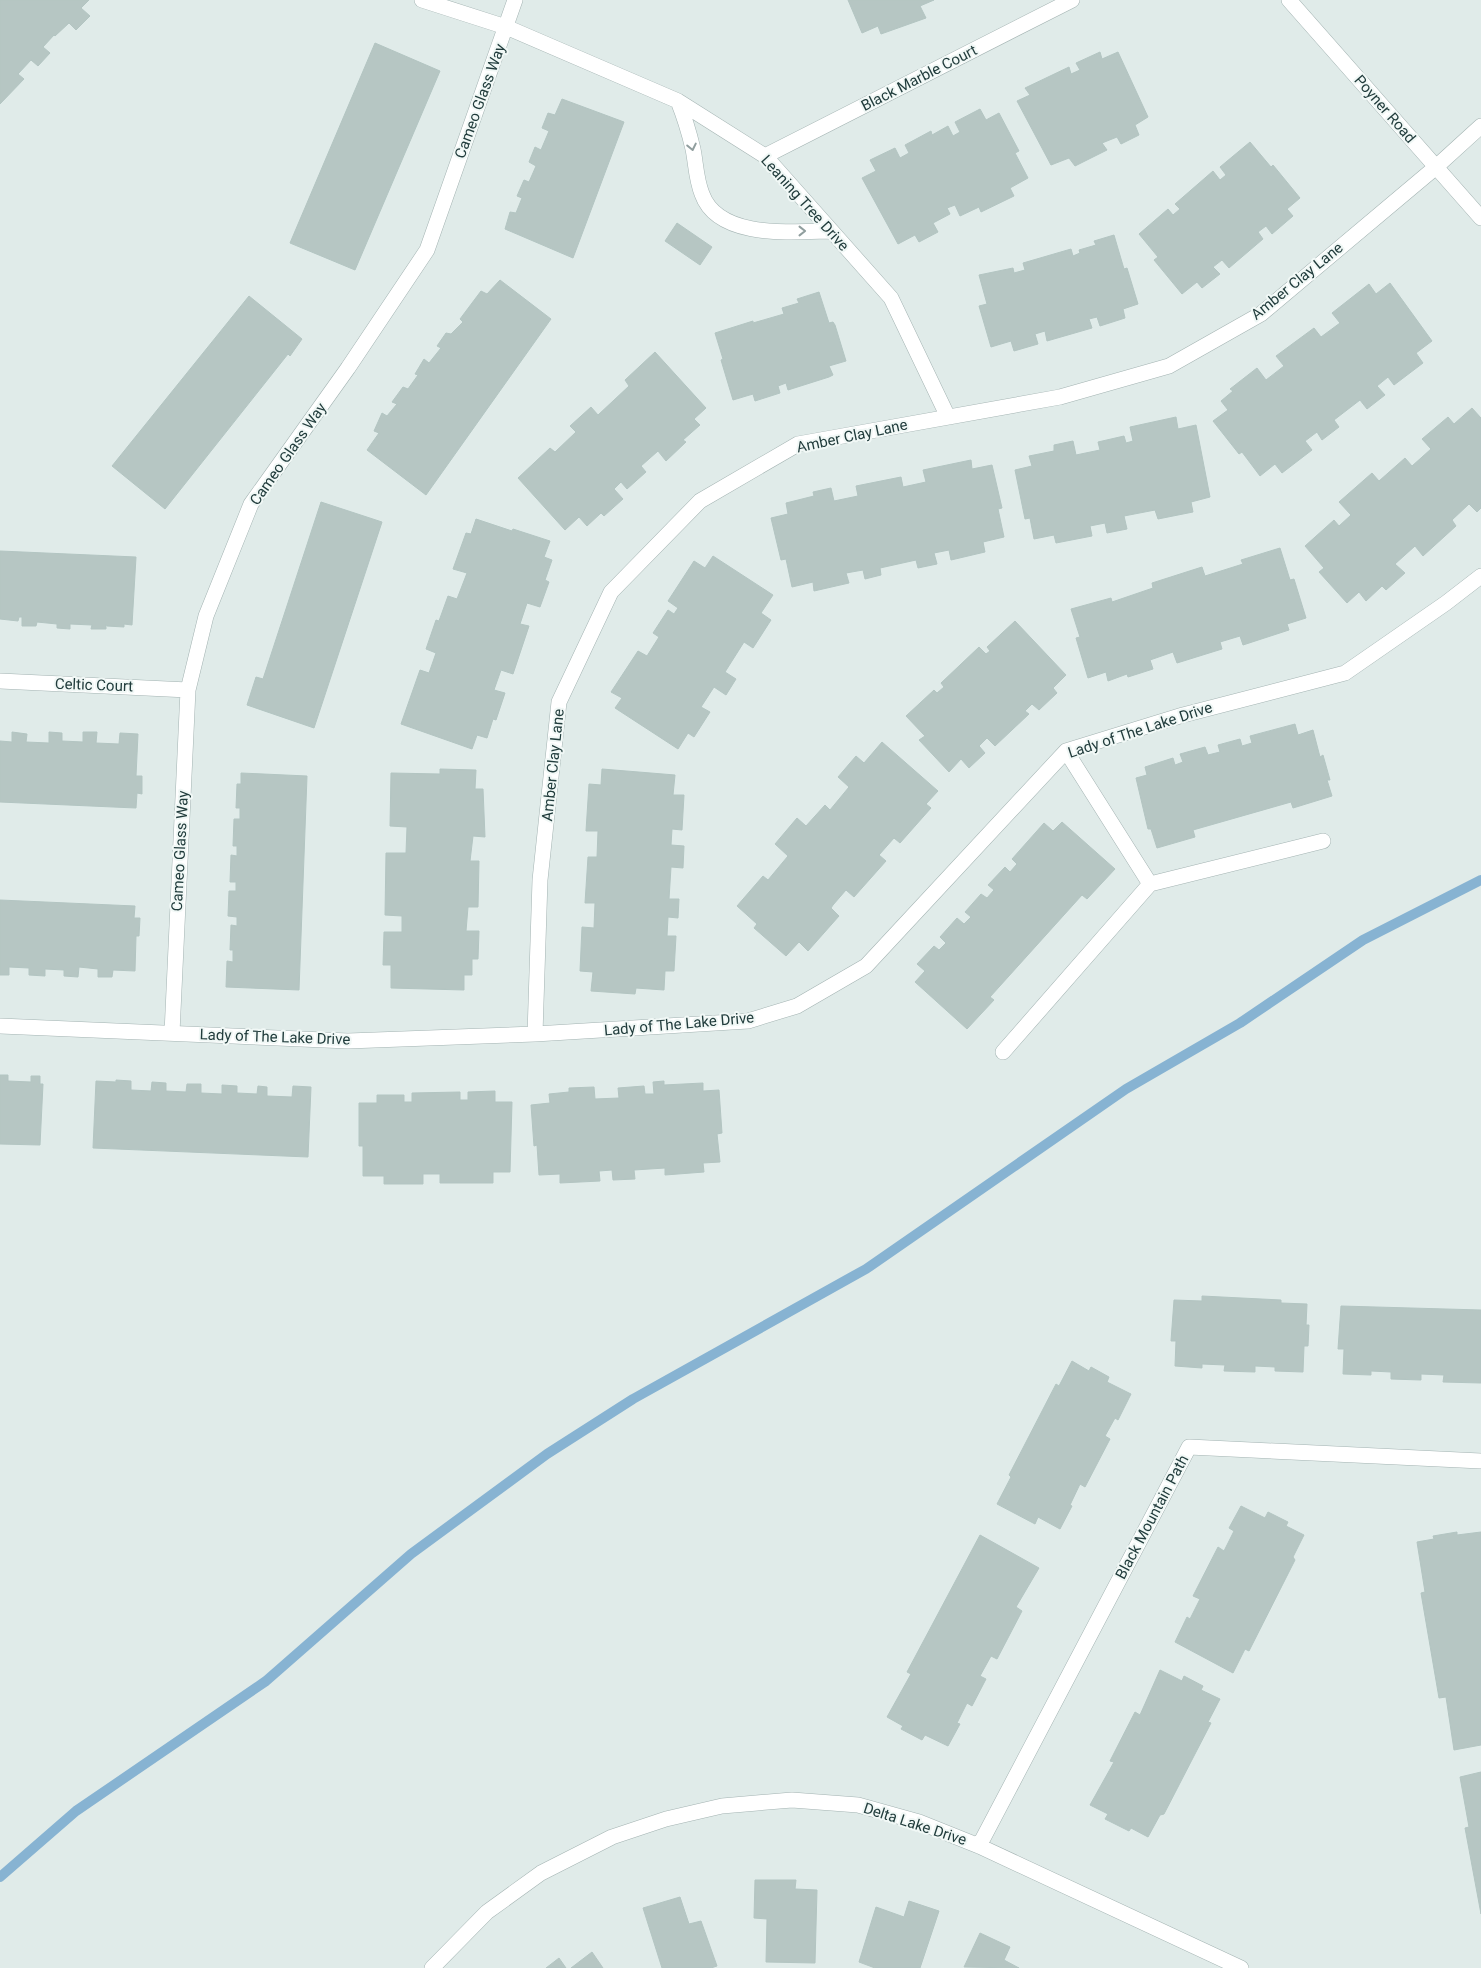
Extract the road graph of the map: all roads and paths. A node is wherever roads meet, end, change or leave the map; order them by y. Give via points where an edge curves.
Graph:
1 (422, 0) edge
2 (515, 0) edge
3 (1072, 0) edge
4 (1289, 0) edge
5 (506, 27) junction
6 (678, 101) junction
7 (1481, 126) edge
8 (765, 156) junction
9 (1436, 167) junction
10 (1481, 218) edge
11 (830, 231) junction
12 (948, 417) junction
13 (1481, 576) edge
14 (0, 681) edge
15 (188, 690) junction
16 (1066, 751) junction
17 (1323, 841) dead end
18 (1150, 884) junction
19 (0, 1026) edge
20 (172, 1032) junction
21 (535, 1034) junction
22 (1003, 1052) dead end
23 (1481, 1461) edge
24 (979, 1846) junction
25 (432, 1968) edge
26 (1241, 1968) edge

1 - 5 street, Leaning Tree Drive
2 - 5 street, Cameo Glass Way
3 - 8 street, Black Marble Court
4 - 9 street, Poyner Road
5 - 6 street, Leaning Tree Drive
5 - 15 street, Cameo Glass Way via 427,250 251,504 206,616
6 - 8 street, Leaning Tree Drive
6 -> 11 street via 693,150 702,196 716,215 739,227
7 - 9 street, Amber Clay Lane
8 - 11 street, Leaning Tree Drive
9 - 10 street, Poyner Road
9 - 12 street, Amber Clay Lane via 1261,314 1169,366 1060,397
11 - 12 street, Leaning Tree Drive via 891,298
12 - 21 street, Amber Clay Lane via 798,444 700,501 611,592 559,702 540,880
13 - 16 street, Lady of The Lake Drive via 1345,672 1183,715
14 - 15 street, Celtic Court
15 - 20 street, Cameo Glass Way
16 - 18 street
16 - 21 street, Lady of The Lake Drive via 866,966 797,1006 748,1021
17 - 18 street
18 - 22 street
19 - 20 street, Lady of The Lake Drive
20 - 21 street, Lady of The Lake Drive via 348,1041
23 - 24 street, Black Mountain Path via 1189,1447
24 - 25 street, Delta Lake Drive via 919,1822 858,1805 792,1800 722,1806 666,1819 612,1837 541,1873 487,1912
24 - 26 street, Delta Lake Drive

